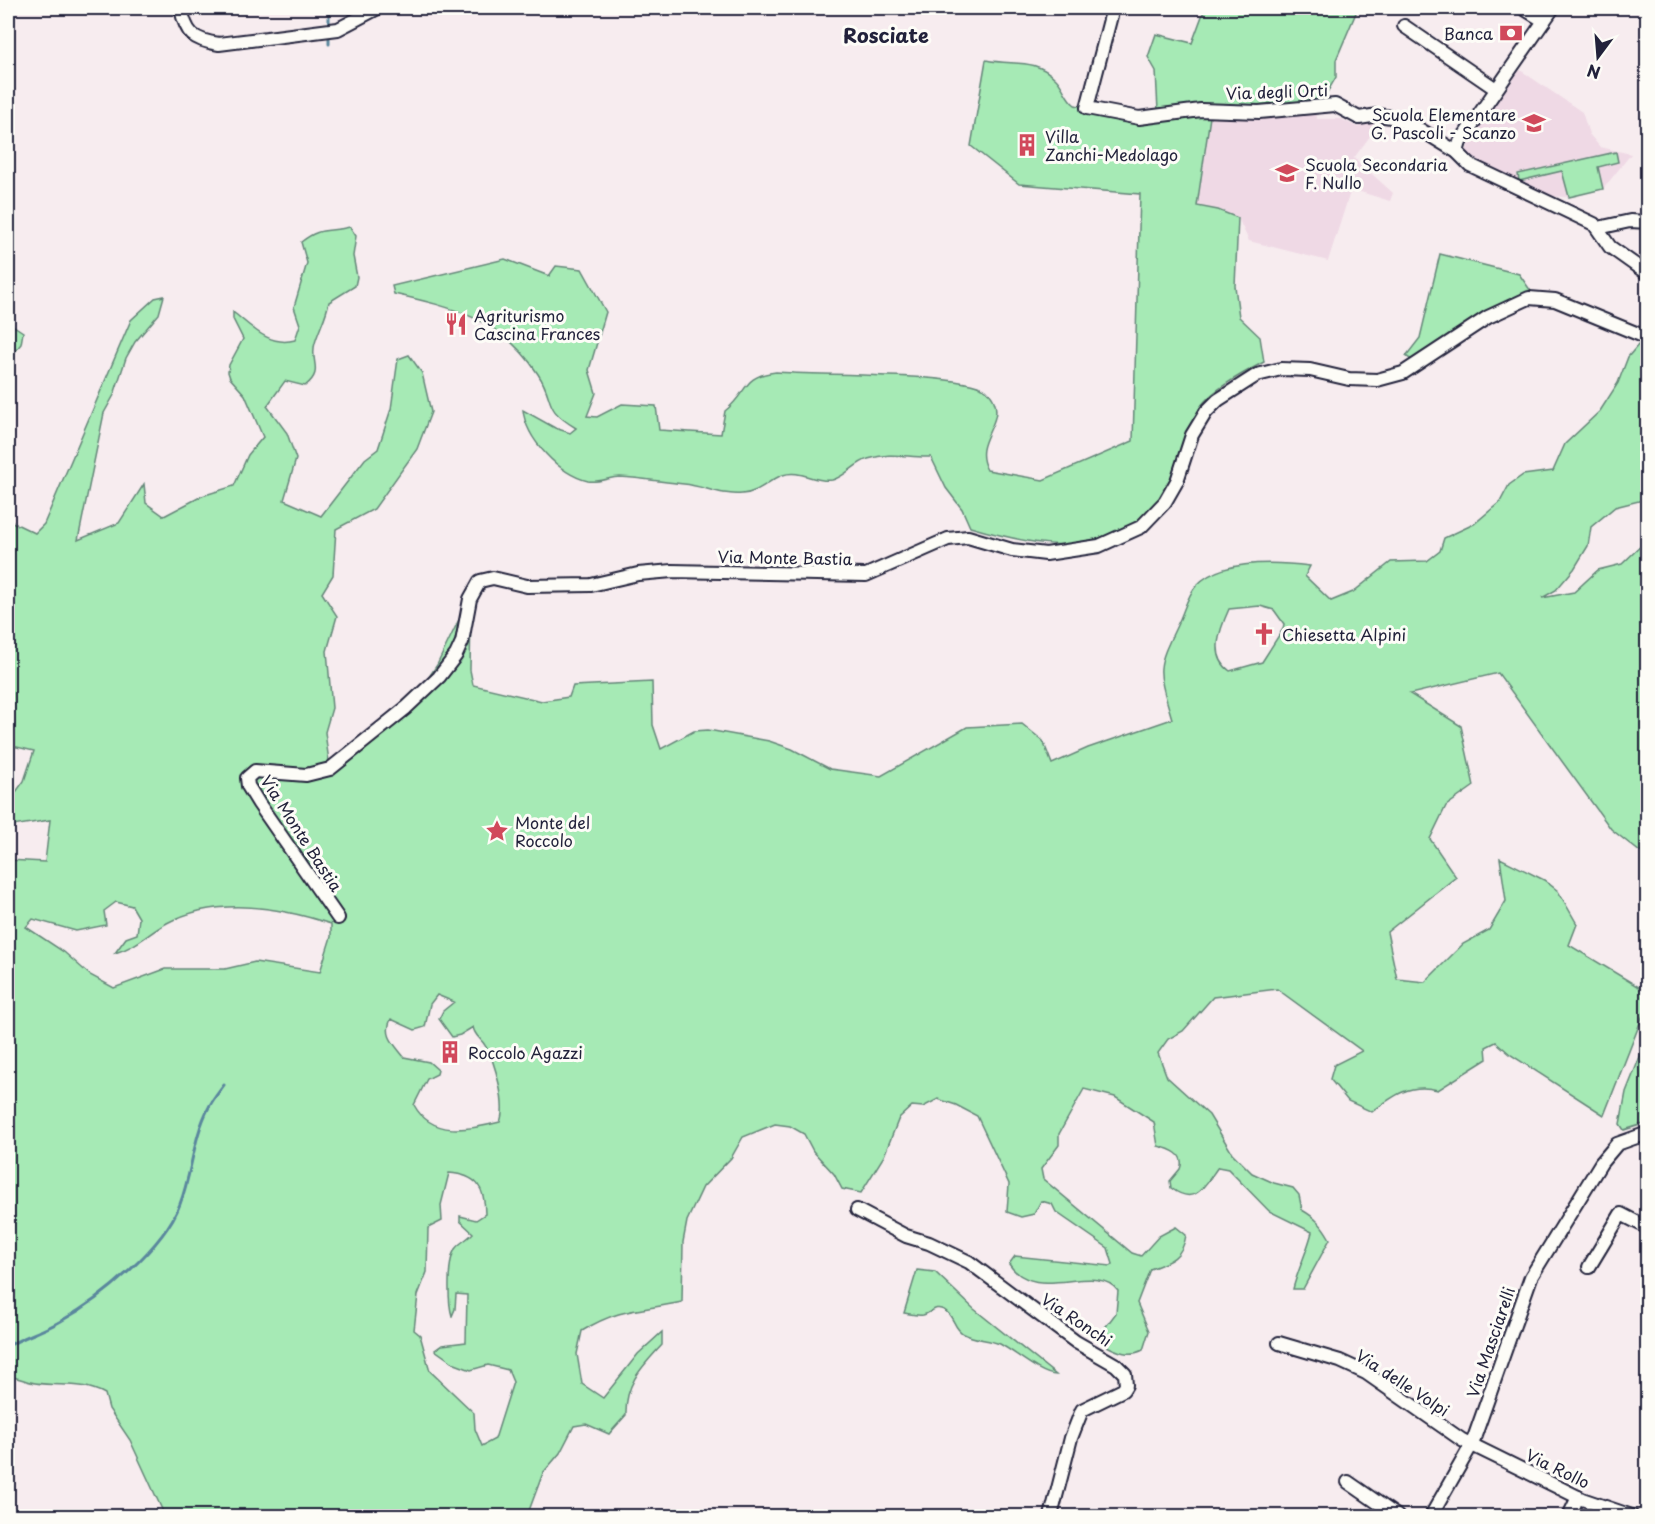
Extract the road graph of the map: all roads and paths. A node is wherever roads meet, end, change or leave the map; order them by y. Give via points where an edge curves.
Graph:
1 (181, 8) edge
2 (378, 8) edge
3 (1113, 8) edge
4 (1522, 8) edge
5 (1553, 8) edge
6 (1544, 21) junction
7 (1404, 26) dead end
8 (1496, 89) junction
9 (1457, 152) junction
10 (1647, 222) edge
11 (1598, 228) junction
12 (1647, 274) edge
13 (1647, 338) edge
14 (338, 918) dead end
15 (1647, 1133) edge
16 (857, 1210) dead end
17 (1647, 1228) edge
18 (1589, 1267) dead end
19 (1279, 1342) dead end
20 (1472, 1444) junction
21 (1348, 1482) dead end
22 (1578, 1497) junction
23 (1051, 1516) edge
24 (1397, 1516) edge
25 (1431, 1516) edge
26 (1569, 1516) edge
27 (1632, 1516) edge

1 - 2 street via 185,26 200,41 219,44 338,30
3 - 9 street, Via degli Orti via 1087,108 1139,118 1201,110 1259,112 1335,105 1359,118 1391,117
4 - 6 street
5 - 6 street
6 - 8 street
7 - 8 street
8 - 9 street
9 - 11 street, Via degli Orti via 1470,165
10 - 11 street via 1630,221
11 - 12 street via 1610,247
13 - 14 street, Via Monte Bastia via 1555,300 1529,298 1488,317 1403,373 1377,380 1349,379 1311,370 1281,369 1257,375 1206,412 1192,435 1165,502 1141,527 1099,546 1046,554 1012,550 968,537 948,539 866,575 672,571 591,585 527,586 493,578 480,581 470,599 456,655 406,708 330,770 306,776 255,771 247,778 259,804
15 - 20 street, Via Masciarelli via 1617,1144 1531,1277
16 - 23 street, Via Ronchi via 969,1262 1125,1374 1123,1390 1082,1410
17 - 18 street via 1621,1214
19 - 20 street, Via delle Volpi via 1366,1373
20 - 22 street, Via Rollo
20 - 25 street, Via Masciarelli
21 - 24 street
22 - 26 street
22 - 27 street, Via Rollo

